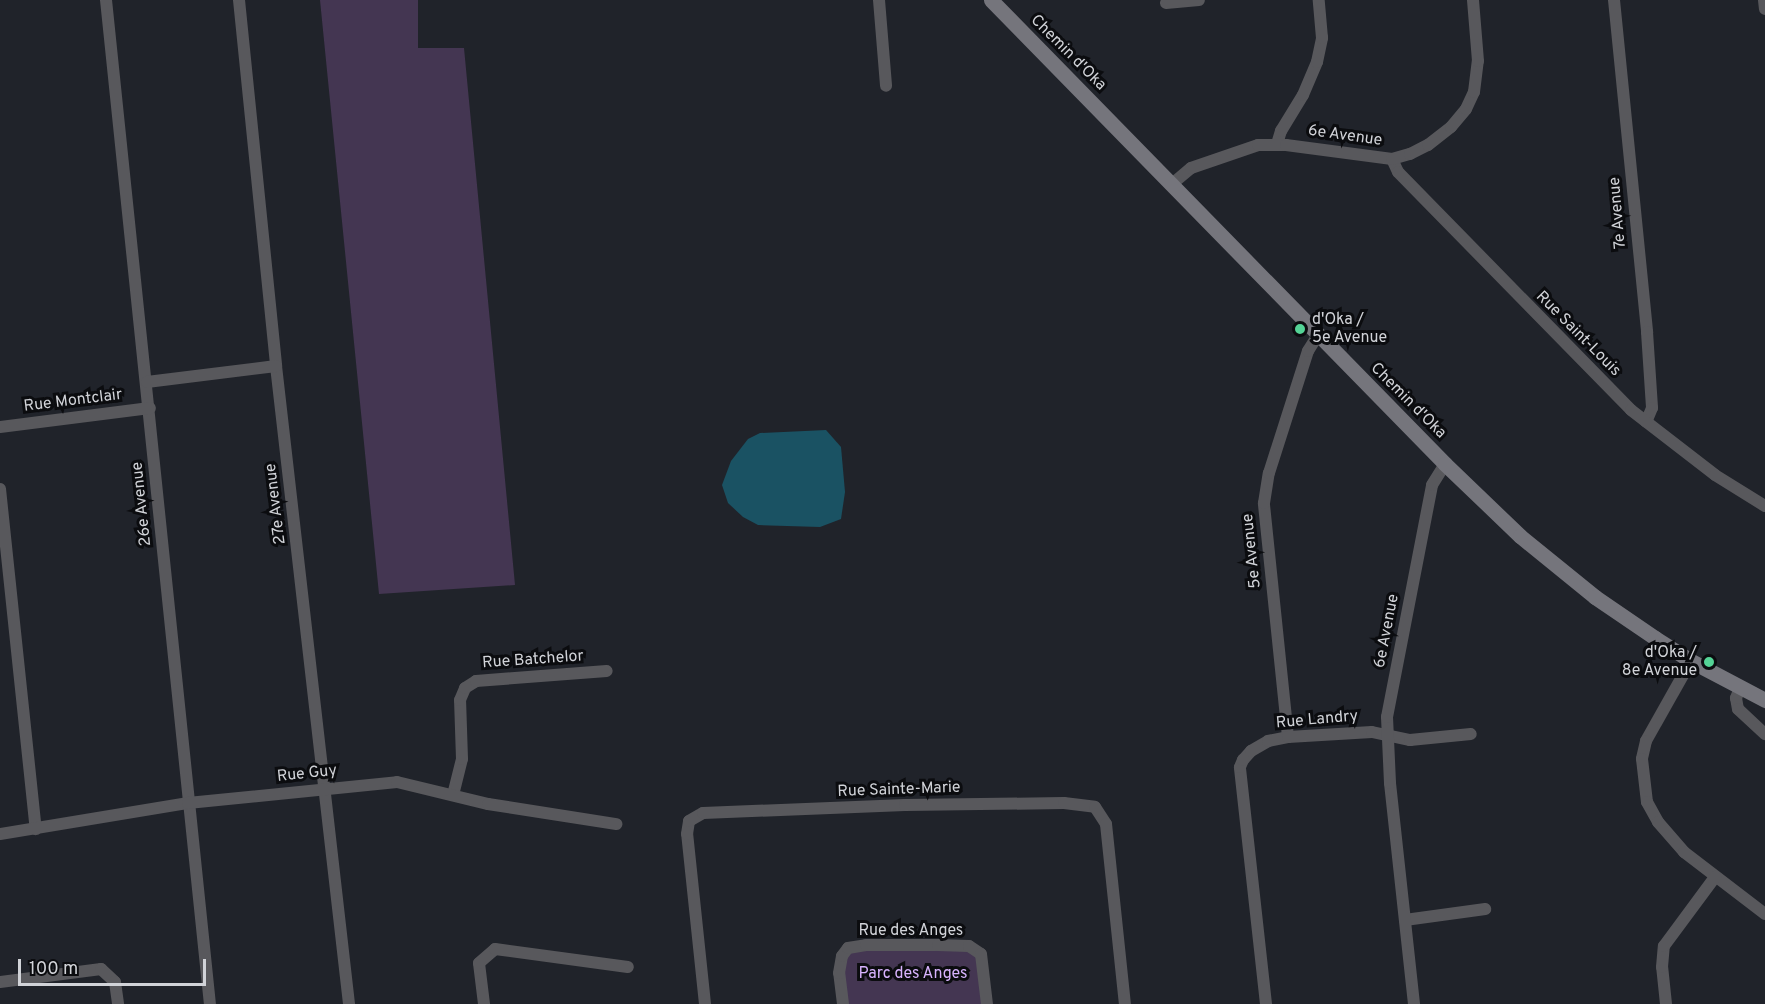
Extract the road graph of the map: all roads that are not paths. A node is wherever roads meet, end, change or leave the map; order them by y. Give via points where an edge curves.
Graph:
1 (106, 0) edge
2 (239, 0) edge
3 (879, 0) edge
4 (990, 0) edge
5 (1199, 0) edge
6 (1319, 0) edge
7 (1473, 0) edge
8 (1614, 0) edge
9 (1764, 0) edge
10 (1166, 3) dead end
11 (1765, 9) edge
12 (886, 86) dead end
13 (1277, 144) junction
14 (1392, 159) junction
15 (1172, 184) junction
16 (1318, 335) junction
17 (276, 366) junction
18 (147, 382) junction
19 (150, 408) junction
20 (1646, 422) junction
21 (0, 427) edge
22 (1445, 464) junction
23 (0, 489) edge
24 (1765, 507) edge
25 (1691, 662) junction
26 (607, 671) dead end
27 (1740, 688) junction
28 (1765, 700) edge
29 (1471, 734) dead end
30 (1765, 734) edge
31 (1288, 737) junction
32 (1387, 737) junction
33 (326, 788) junction
34 (453, 795) junction
35 (188, 803) junction
36 (616, 824) dead end
37 (36, 829) junction
38 (0, 834) edge
39 (1715, 877) junction
40 (1485, 909) dead end
41 (1765, 914) edge
42 (1406, 920) junction
43 (628, 967) dead end
44 (0, 982) edge
45 (118, 1004) edge
46 (210, 1004) edge
47 (349, 1004) edge
48 (484, 1004) edge
49 (705, 1004) edge
50 (843, 1004) edge
51 (987, 1004) edge
52 (1125, 1004) edge
53 (1266, 1004) edge
54 (1414, 1004) edge
55 (1666, 1004) edge

1 - 18 street, 26e Avenue
2 - 17 street, 27e Avenue
3 - 12 street
4 - 15 main road, Chemin d'Oka
5 - 10 street
6 - 13 street via 1322,38 1317,62
7 - 14 street, 6e Avenue via 1478,61 1471,101 1436,140
8 - 20 street, 7e Avenue via 1648,344 1652,408
9 - 11 street
13 - 14 street, 6e Avenue
13 - 15 street, 6e Avenue via 1246,148 1196,166
14 - 20 street, Rue Saint-Louis via 1398,171 1582,363
15 - 16 main road, Chemin d'Oka
16 - 22 main road, Chemin d'Oka
16 - 31 street, 5e Avenue via 1308,351 1269,473 1264,503
17 - 18 street
17 - 33 street, 27e Avenue
18 - 19 street, 26e Avenue
19 - 21 street, Rue Montclair
19 - 35 street, 26e Avenue
20 - 24 street, Rue Saint-Louis via 1715,475
22 - 25 main road, Chemin d'Oka via 1544,557
22 - 32 street, 6e Avenue via 1432,485 1387,717
23 - 37 street
25 - 27 main road, Chemin d'Oka
25 - 39 street via 1651,729 1642,759 1643,778 1647,802 1658,822 1684,852
26 - 34 street, Rue Batchelor via 476,681 465,688 460,700 462,759
27 - 28 main road, Chemin d'Oka
27 - 30 street via 1738,709
29 - 32 street via 1410,740
31 - 32 street, Rue Landry via 1372,732
31 - 53 street, Rue Landry via 1268,741 1251,751 1240,767
32 - 42 street, 6e Avenue
33 - 34 street, Rue Guy via 398,782
33 - 35 street, Rue Guy
33 - 47 street, 27e Avenue
34 - 36 street, Rue Guy
35 - 37 street, Rue Guy
35 - 46 street, 26e Avenue
37 - 38 street, Rue Guy
39 - 41 street
39 - 55 street via 1664,945
40 - 42 street
42 - 54 street, 6e Avenue
43 - 48 street via 495,949 479,963
44 - 45 street via 101,969 115,982
49 - 52 street, Rue Sainte-Marie via 687,834 689,821 703,813 1064,803 1095,807 1106,824
50 - 51 street, Rue des Anges via 839,973 842,956 848,948 866,945 969,946 981,954

